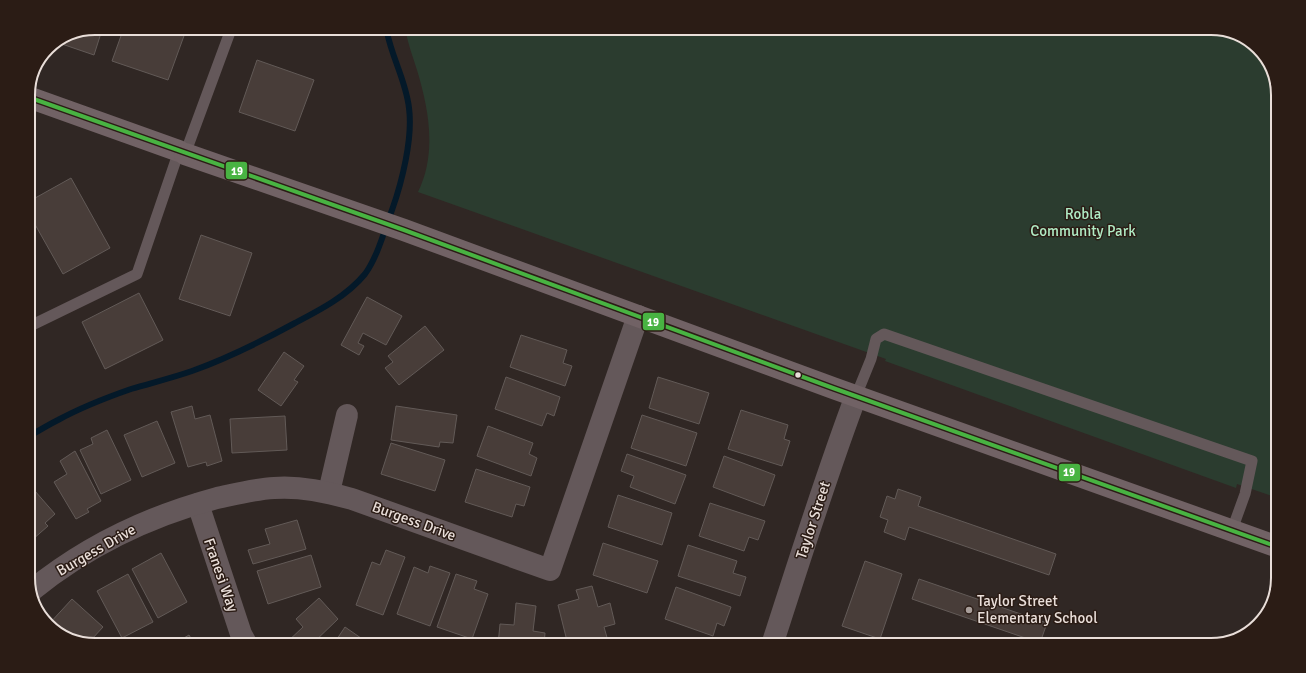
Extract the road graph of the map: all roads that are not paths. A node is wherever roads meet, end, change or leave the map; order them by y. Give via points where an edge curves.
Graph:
1 (229, 35) edge
2 (35, 100) edge
3 (182, 152) junction
4 (638, 316) junction
5 (35, 324) edge
6 (856, 396) junction
7 (348, 415) dead end
8 (330, 492) junction
9 (198, 504) junction
10 (1232, 530) junction
11 (1271, 544) edge
12 (36, 588) edge
13 (243, 638) edge
14 (774, 638) edge

1 - 3 lane
2 - 3 main road
3 - 4 main road
3 - 5 lane via 137,274
4 - 6 main road
4 - 8 street, Burgess Drive via 550,570
6 - 10 main road
6 - 10 lane via 876,339 884,334 1252,462 1245,494
6 - 14 street, Taylor Street
7 - 8 street
8 - 9 street, Burgess Drive via 274,488
9 - 12 street, Burgess Drive via 166,514 118,535 74,560
9 - 13 street, Franesi Way
10 - 11 main road

